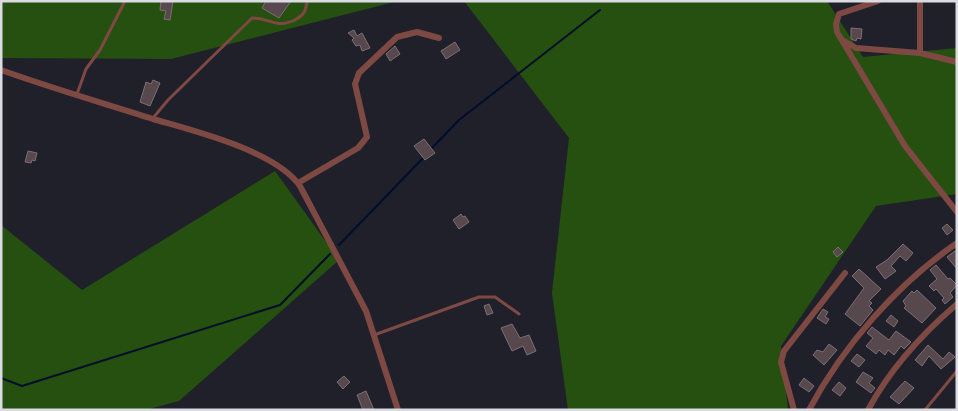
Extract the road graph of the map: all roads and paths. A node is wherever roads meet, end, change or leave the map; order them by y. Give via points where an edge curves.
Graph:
1 (125, 1) edge
2 (307, 1) edge
3 (878, 1) edge
4 (920, 1) edge
5 (439, 38) dead end
6 (841, 40) junction
7 (920, 53) junction
8 (957, 62) edge
9 (1, 70) edge
10 (77, 94) junction
11 (152, 118) junction
12 (298, 183) junction
13 (957, 212) edge
14 (957, 243) edge
15 (845, 273) dead end
16 (957, 304) edge
17 (519, 314) dead end
18 (374, 335) junction
19 (957, 371) edge
20 (398, 410) edge
21 (794, 410) edge
22 (809, 410) edge
23 (868, 410) edge
24 (925, 410) edge

1 - 10 lane via 100,50 86,69
2 - 11 lane via 306,11 284,25 252,18
3 - 6 street via 838,14 836,24
4 - 7 street
5 - 12 street via 417,32 397,37 359,73 355,84 367,138 358,148
6 - 7 street via 856,48
6 - 13 street via 905,146
7 - 8 street
9 - 10 street
10 - 11 street
11 - 12 street via 230,144 271,162
12 - 18 street via 354,286
14 - 22 street via 912,277 876,315 822,385
15 - 21 street via 784,351 781,362
16 - 23 street via 911,348
17 - 18 lane via 495,297 479,297
18 - 20 street
19 - 24 lane

